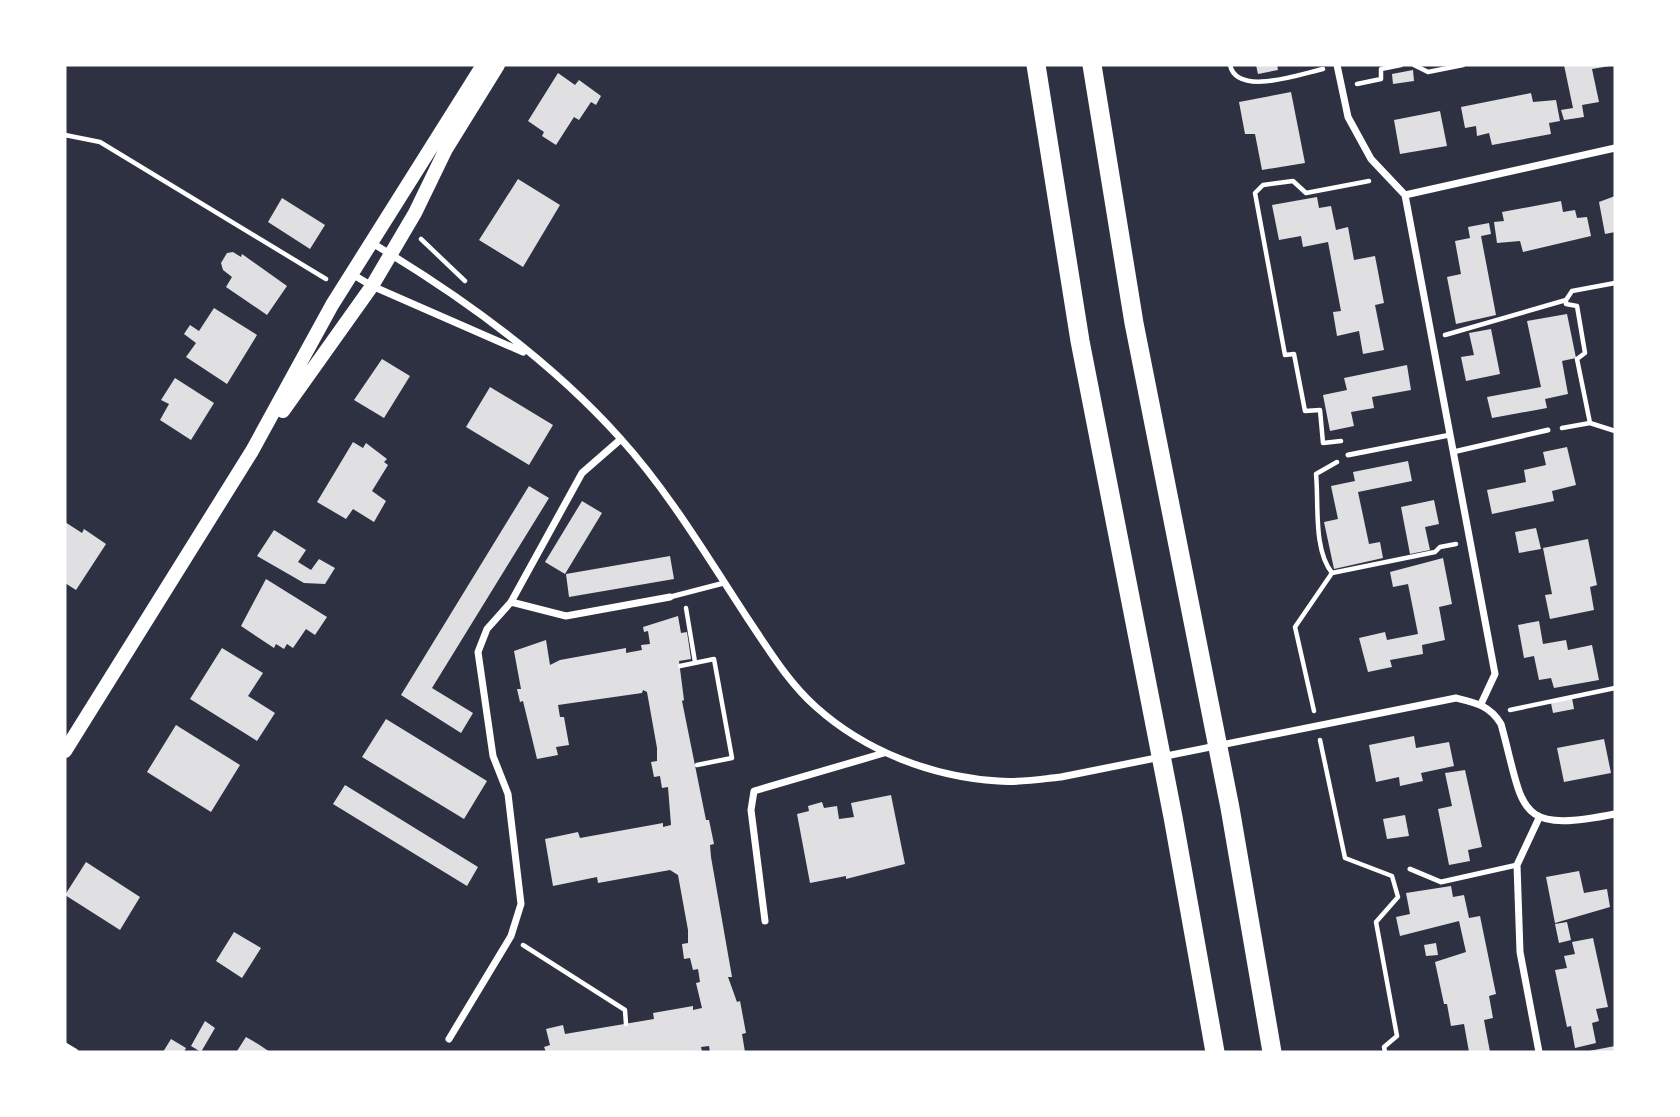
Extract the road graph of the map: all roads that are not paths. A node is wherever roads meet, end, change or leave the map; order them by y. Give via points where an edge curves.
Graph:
1 (483, 65) edge
2 (498, 65) edge
3 (1036, 65) edge
4 (1092, 65) edge
5 (1338, 66) edge
6 (1615, 148) edge
7 (1405, 195) junction
8 (371, 243) junction
9 (391, 254) junction
10 (352, 274) junction
11 (372, 286) junction
12 (530, 356) junction
13 (1548, 430) road end
14 (1450, 435) junction
15 (621, 439) junction
16 (252, 451) junction
17 (1453, 452) junction
18 (1348, 455) road end
19 (724, 583) junction
20 (670, 597) joint
21 (511, 602) junction
22 (1481, 704) junction
23 (65, 751) edge
24 (884, 753) junction
25 (1615, 814) edge
26 (1539, 818) junction
27 (1517, 865) junction
28 (1410, 869) dead end
29 (765, 921) dead end
30 (449, 1039) dead end
31 (65, 1046) edge
32 (75, 1052) edge
33 (1214, 1052) edge
34 (1272, 1052) edge
35 (1539, 1052) edge

1 - 8 main road
2 - 9 main road via 446,149
3 - 33 highway via 1080,341
4 - 34 highway via 1134,323 1230,807
5 - 7 street via 1349,117 1371,159
6 - 7 street
7 - 14 street
8 - 9 street
8 - 10 main road
9 - 11 main road
9 - 12 street via 492,322
10 - 11 street
10 - 16 main road
11 - 12 street
11 - 16 main road
12 - 15 street
13 - 17 lane
14 - 17 street
14 - 18 lane
15 - 19 street
15 - 21 street via 582,473
16 - 23 main road
17 - 22 street via 1495,674
19 - 20 lane
19 - 24 street via 795,686 830,718
20 - 21 street via 566,616
21 - 30 street via 486,629 478,652 493,756 508,794 522,904 510,936
22 - 24 street via 1457,698 1061,777 999,782 942,773
22 - 26 street via 1502,724 1522,802
24 - 29 street via 754,791 751,810
25 - 26 street via 1574,822
26 - 27 street
27 - 28 lane via 1441,882
27 - 35 street via 1520,952
31 - 32 street

